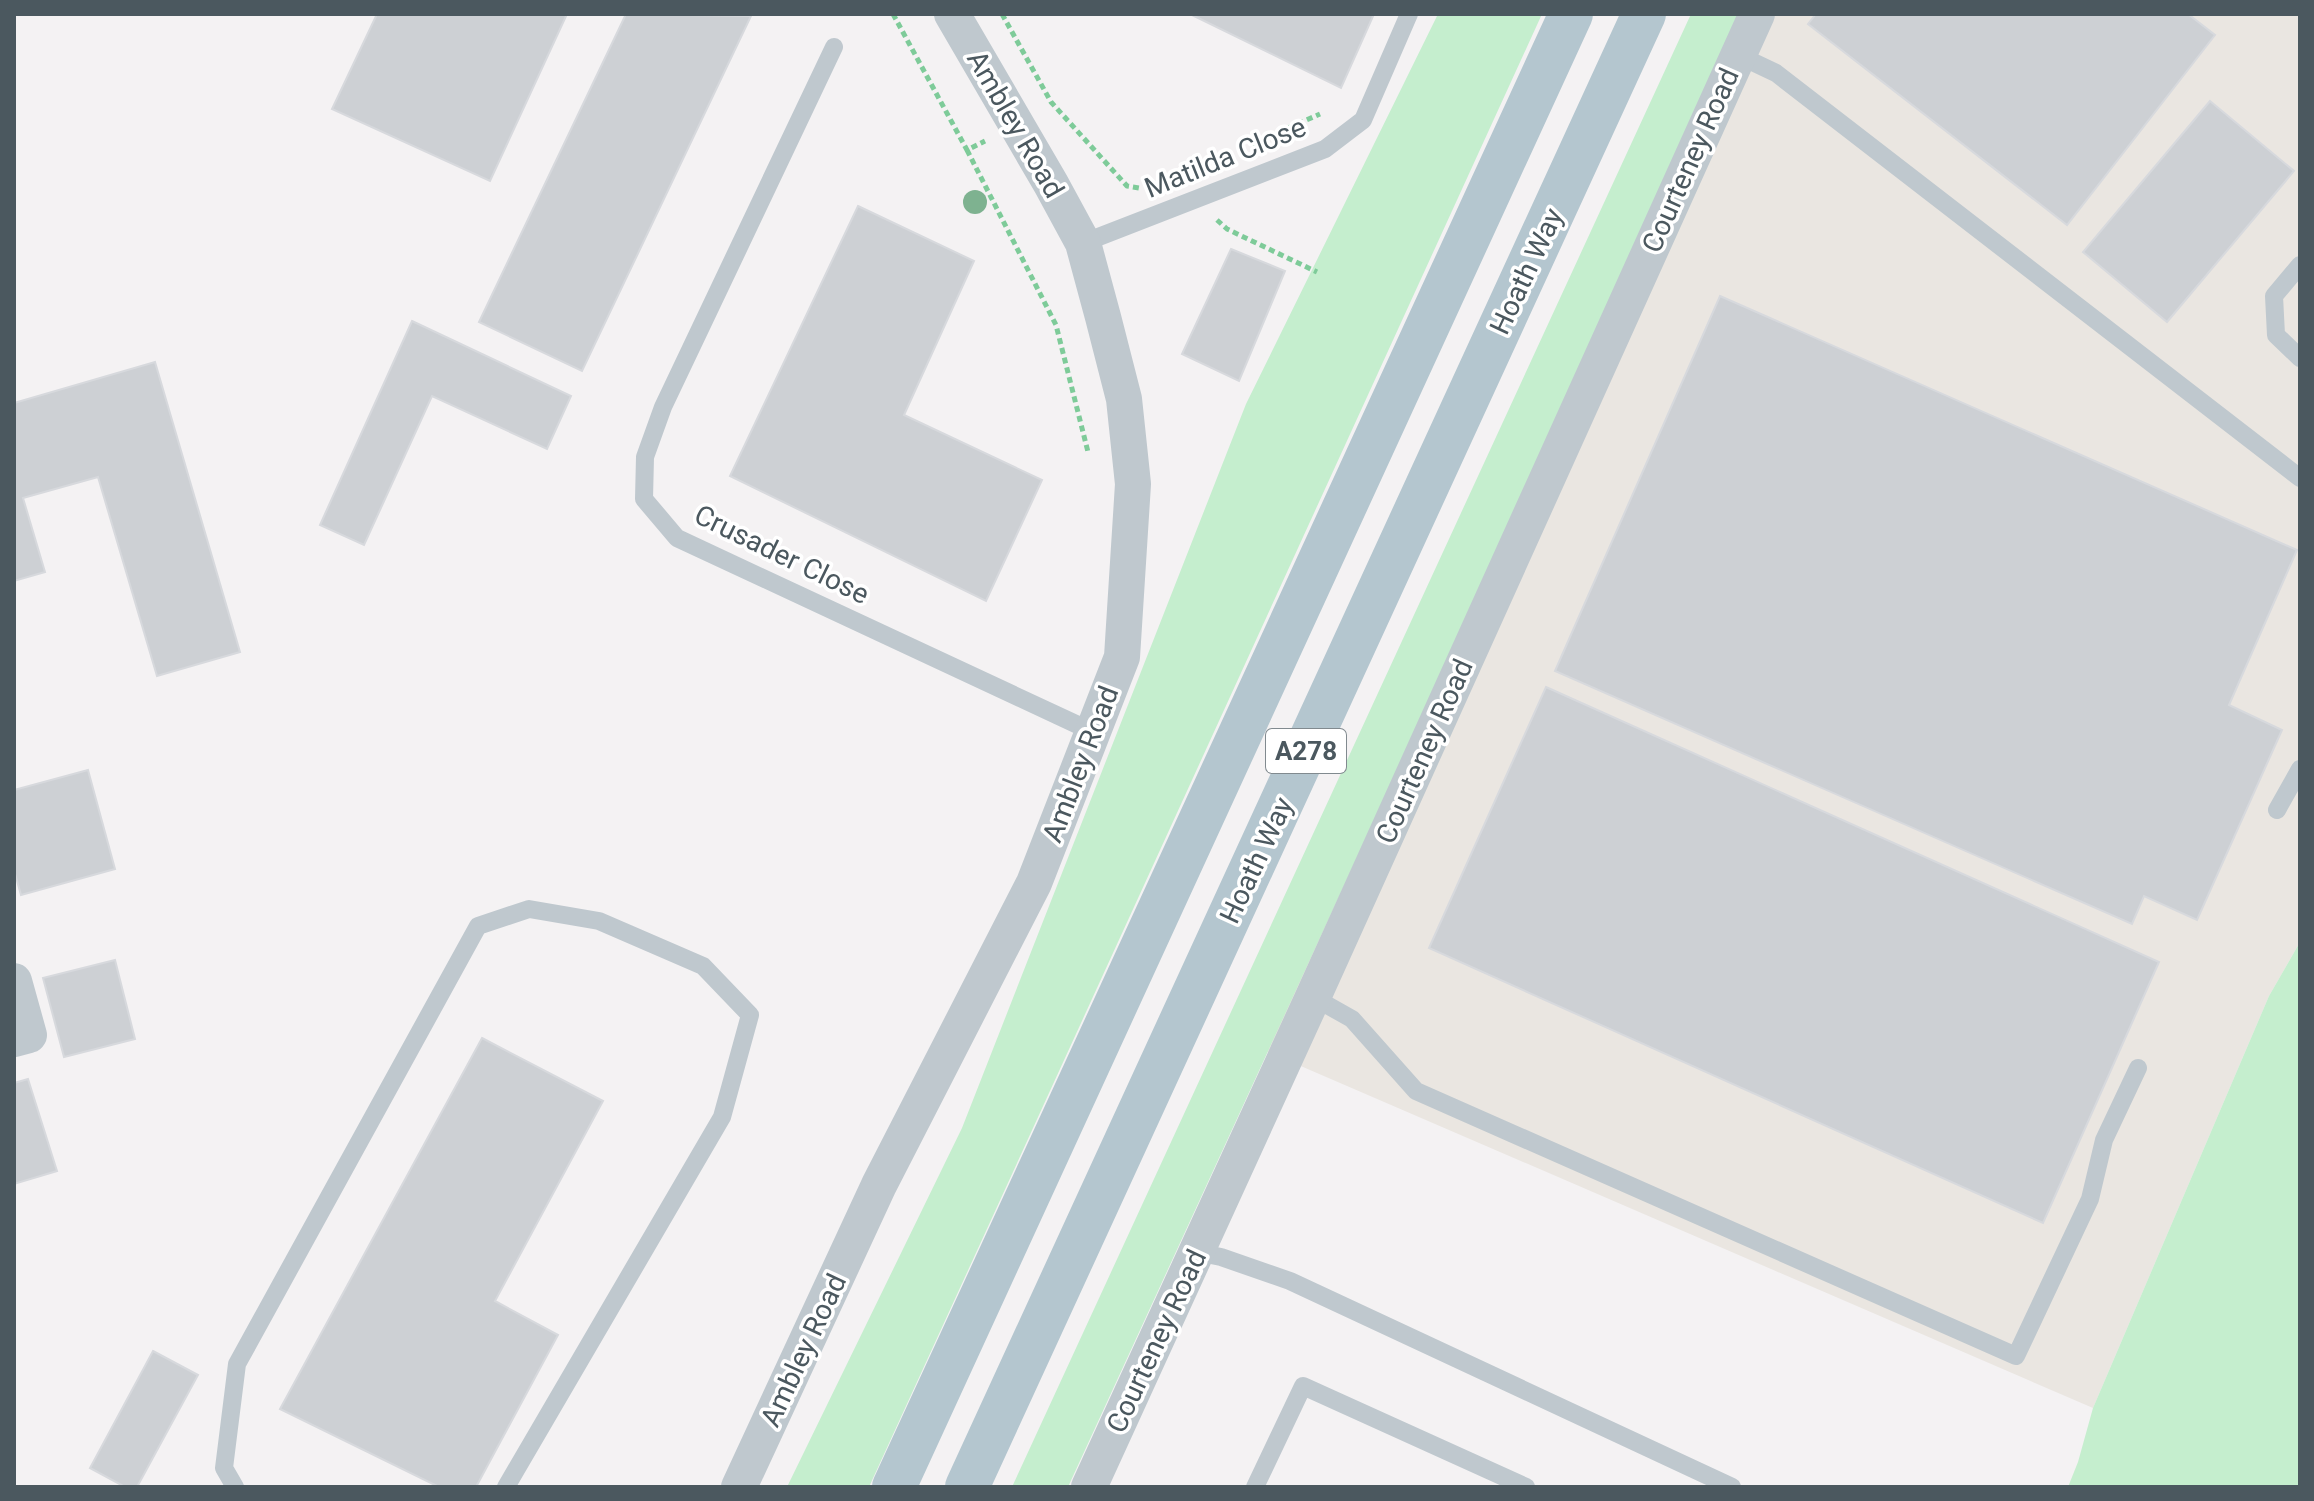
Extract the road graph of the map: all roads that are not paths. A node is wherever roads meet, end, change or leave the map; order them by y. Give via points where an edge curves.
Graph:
1 (952, 14) edge
2 (1409, 14) edge
3 (1571, 14) edge
4 (1644, 14) edge
5 (1757, 14) edge
6 (834, 47) dead end
7 (1738, 55) junction
8 (1083, 243) junction
9 (2300, 265) edge
10 (2300, 358) edge
11 (2300, 478) edge
12 (1093, 732) junction
13 (2300, 769) edge
14 (2277, 810) dead end
15 (14, 981) edge
16 (1313, 997) junction
17 (14, 1039) edge
18 (2138, 1068) dead end
19 (1196, 1252) junction
20 (235, 1487) edge
21 (506, 1487) edge
22 (739, 1487) edge
23 (894, 1487) edge
24 (967, 1487) edge
25 (1089, 1487) edge
26 (1255, 1487) edge
27 (1526, 1487) edge
28 (1732, 1487) edge

1 - 8 street, Ambley Road
2 - 8 lane, Matilda Close via 1363,120 1325,149
3 - 23 main road, A278
4 - 24 main road, Hoath Way / A278
5 - 7 street, Courteney Road
6 - 12 lane, Crusader Close via 663,407 645,457 644,499 677,538
7 - 11 lane via 1776,73
7 - 16 street, Courteney Road
8 - 12 street, Ambley Road via 1124,399 1133,484 1122,657
9 - 10 lane via 2274,296 2276,335
12 - 22 street, Ambley Road via 1034,883 879,1185
13 - 14 lane
15 - 17 street via 29,1035
16 - 18 lane via 1352,1019 1416,1091 2016,1356 2090,1199 2104,1140
16 - 19 street, Courteney Road
19 - 25 street, Courteney Road
19 - 28 lane via 1290,1281
20 - 21 lane via 224,1468 237,1364 478,926 529,909 599,921 703,966 750,1015 722,1117
26 - 27 lane via 1303,1386

